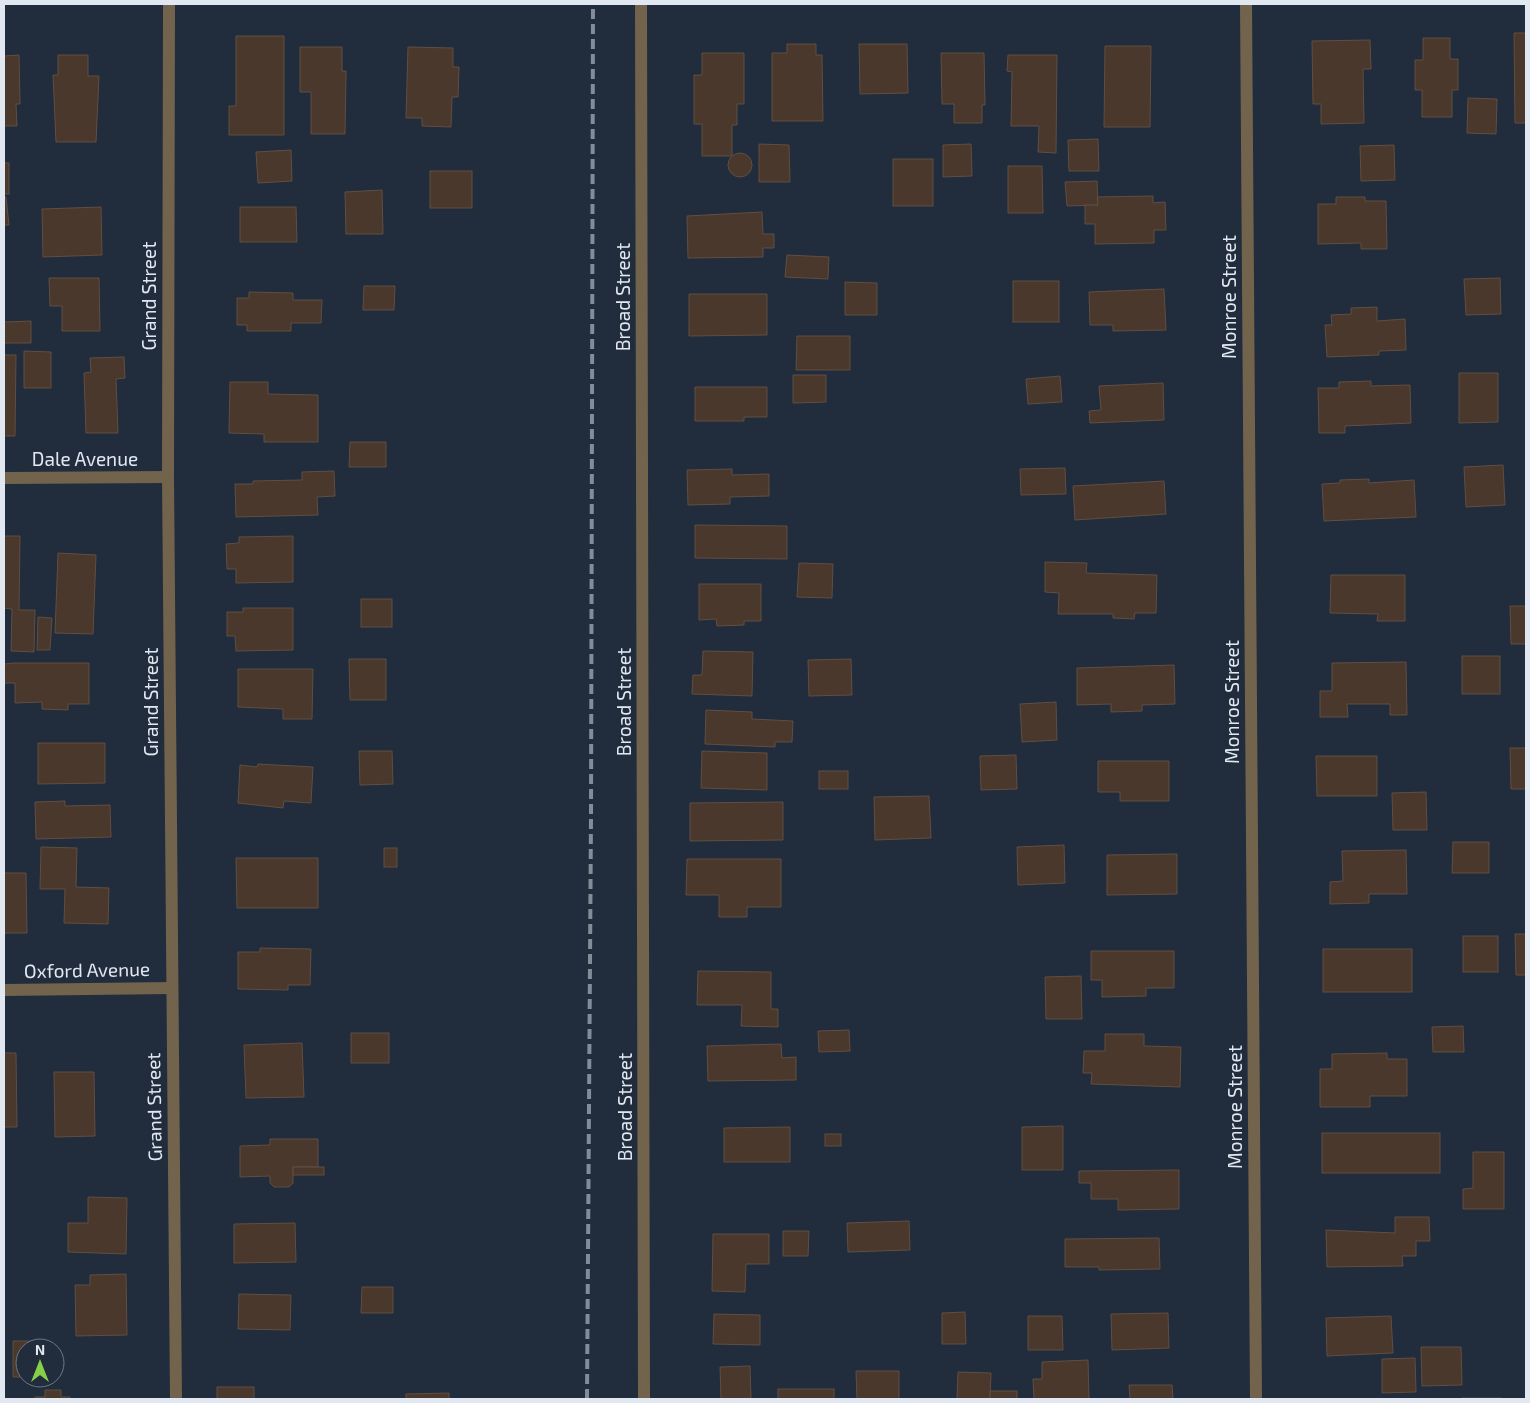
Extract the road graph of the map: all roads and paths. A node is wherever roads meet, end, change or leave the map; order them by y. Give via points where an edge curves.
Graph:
1 (169, 4) edge
2 (641, 4) edge
3 (1246, 4) edge
4 (168, 477) junction
5 (4, 478) edge
6 (172, 988) junction
7 (4, 990) edge
8 (176, 1399) edge
9 (644, 1399) edge
10 (1256, 1399) edge

1 - 4 street, Grand Street
2 - 9 street, Broad Street
3 - 10 street, Monroe Street
4 - 5 street, Dale Avenue
4 - 6 street, Grand Street
6 - 7 street, Oxford Avenue
6 - 8 street, Grand Street

